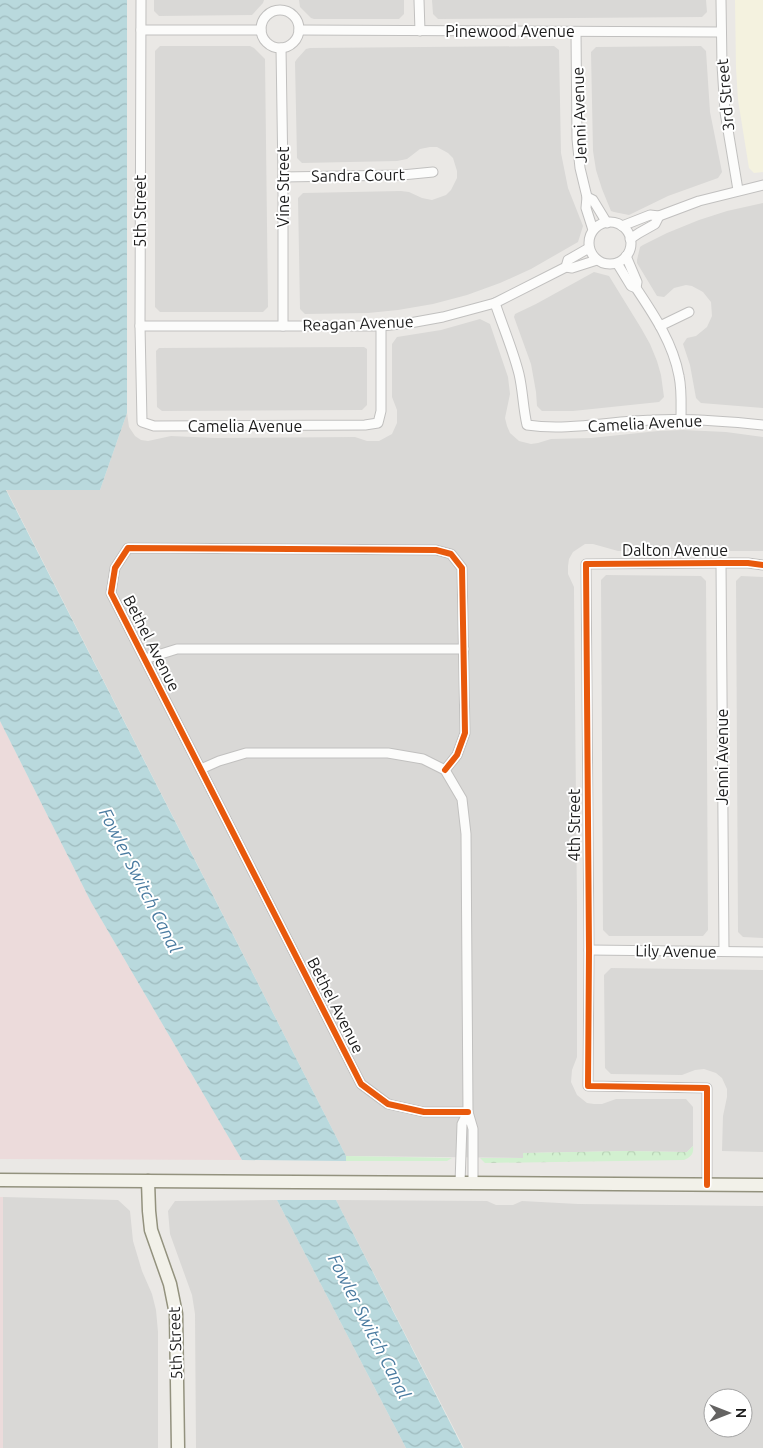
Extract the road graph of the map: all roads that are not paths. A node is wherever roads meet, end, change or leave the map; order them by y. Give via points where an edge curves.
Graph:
1 (141, 0) edge
2 (281, 0) edge
3 (419, 0) edge
4 (721, 0) edge
5 (281, 11) junction
6 (141, 30) junction
7 (261, 30) junction
8 (299, 30) junction
9 (420, 30) junction
10 (576, 32) junction
11 (721, 32) junction
12 (281, 48) junction
13 (433, 172) dead end
14 (283, 177) junction
15 (763, 185) edge
16 (738, 190) junction
17 (587, 197) junction
18 (659, 216) junction
19 (607, 223) junction
20 (622, 226) junction
21 (593, 230) junction
22 (630, 240) junction
23 (589, 248) junction
24 (626, 256) junction
25 (598, 260) junction
26 (617, 263) junction
27 (566, 267) junction
28 (636, 288) junction
29 (495, 303) junction
30 (689, 312) dead end
31 (140, 326) junction
32 (283, 326) junction
33 (381, 326) junction
34 (660, 326) junction
35 (681, 419) junction
36 (142, 422) joint
37 (763, 424) edge
38 (721, 563) junction
39 (586, 564) joint
40 (763, 565) edge
41 (464, 649) junction
42 (145, 659) junction
43 (201, 769) junction
44 (445, 770) junction
45 (589, 950) junction
46 (724, 951) junction
47 (763, 952) edge
48 (468, 1112) junction
49 (0, 1180) edge
50 (148, 1181) junction
51 (467, 1183) junction
52 (707, 1184) junction
53 (763, 1185) edge
54 (178, 1448) edge

1 - 6 street, 5th Street
2 - 5 street
3 - 9 street
4 - 11 street, 3rd Street
5 - 7 street via 269,14
5 - 8 street via 295,18
6 - 7 street
6 - 31 street, 5th Street
7 - 12 street via 270,46
8 - 9 street, Pinewood Avenue
8 - 12 street via 292,44
9 - 10 street, Pinewood Avenue
10 - 11 street, Pinewood Avenue
10 - 17 street, Jenni Avenue via 577,139
11 - 16 street, 3rd Street via 725,112
12 - 14 street, Vine Street
13 - 14 street, Sandra Court
14 - 32 street, Vine Street
15 - 16 street
16 - 18 street
17 - 19 street, Jenni Avenue via 593,200
17 - 21 street, Jenni Avenue via 586,208
18 - 20 street via 650,215
18 - 22 street via 655,224
19 - 20 street
19 - 21 street
20 - 22 street
21 - 23 street
22 - 24 street
23 - 25 street
23 - 27 street, Reagan Avenue via 568,260
24 - 26 street
24 - 28 street via 637,282
25 - 26 street via 607,264
25 - 27 street, Reagan Avenue
26 - 28 street via 631,286
27 - 29 street, Reagan Avenue
28 - 34 street
29 - 33 street, Reagan Avenue via 410,324
29 - 35 street, Camelia Avenue via 520,376 527,425 585,426
30 - 34 street
31 - 32 street, Reagan Avenue
31 - 36 street, 5th Street
32 - 33 street, Reagan Avenue
33 - 36 street, Camelia Avenue via 381,411 378,423 154,426
34 - 35 street via 679,376
35 - 37 street, Camelia Avenue
38 - 39 street, Dalton Avenue
38 - 40 street, Dalton Avenue
38 - 46 street, Jenni Avenue
39 - 45 street, 4th Street
41 - 42 street, Bethel Avenue via 177,649
41 - 42 street, Bethel Avenue via 462,568 450,554 436,550 128,548 115,568 111,594
41 - 44 street, Bethel Avenue via 465,733 457,755
42 - 43 street, Bethel Avenue
43 - 44 street via 246,753 388,753 423,759
43 - 48 street, Bethel Avenue via 361,1084 388,1104 424,1112
44 - 48 street via 462,799 466,834
45 - 46 street, Lily Avenue
45 - 52 street, 4th Street via 588,1086 707,1088
46 - 47 street, Lily Avenue
48 - 51 street via 462,1124
49 - 50 main road
50 - 51 main road
50 - 54 main road, 5th Street via 151,1230 170,1284 176,1314
51 - 52 main road
52 - 53 main road

